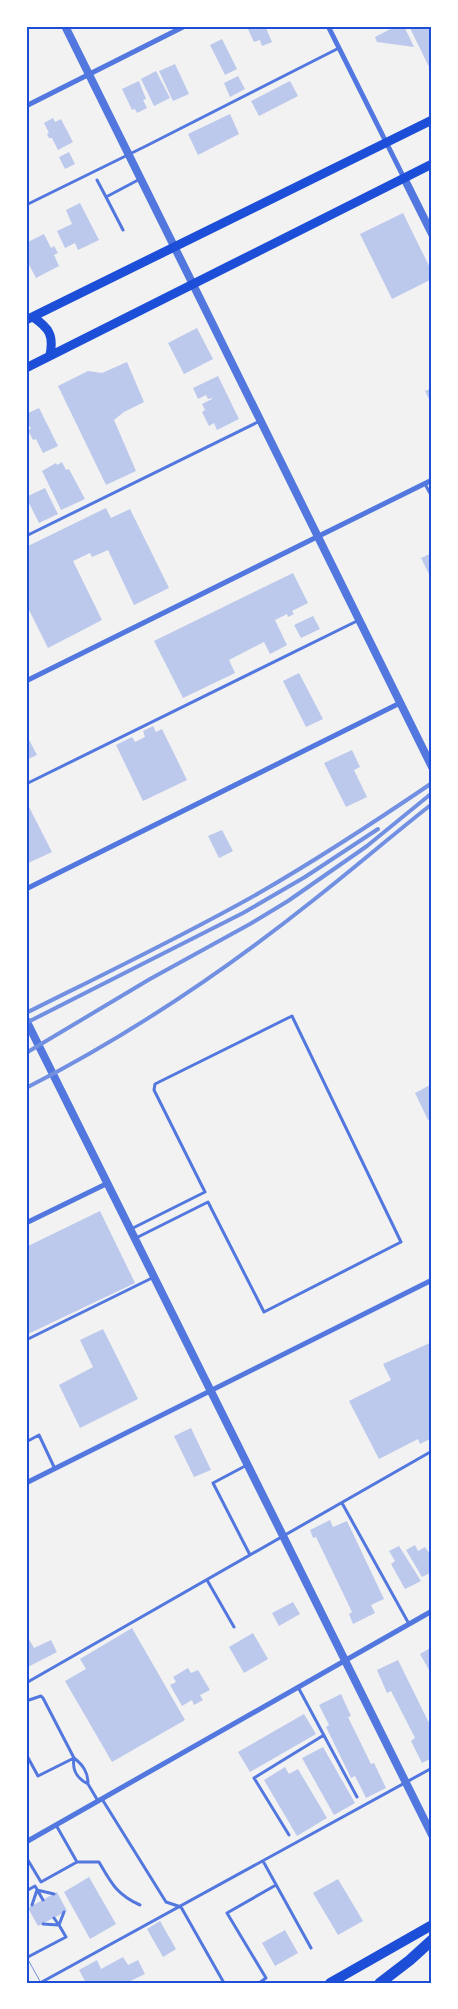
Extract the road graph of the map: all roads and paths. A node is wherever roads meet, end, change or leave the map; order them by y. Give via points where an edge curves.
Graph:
1 (65, 26) edge
2 (185, 26) edge
3 (328, 26) edge
4 (339, 48) junction
5 (89, 74) junction
6 (26, 106) edge
7 (432, 120) edge
8 (386, 142) junction
9 (128, 154) junction
10 (432, 164) edge
11 (404, 178) junction
12 (141, 179) junction
13 (97, 180) dead end
14 (106, 197) junction
15 (26, 205) edge
16 (123, 230) dead end
17 (432, 234) edge
18 (174, 247) junction
19 (192, 283) junction
20 (29, 319) edge
21 (50, 355) junction
22 (26, 368) edge
23 (261, 421) junction
24 (432, 480) edge
25 (425, 484) junction
26 (432, 497) edge
27 (26, 536) edge
28 (318, 537) junction
29 (359, 620) junction
30 (26, 681) edge
31 (400, 703) junction
32 (431, 764) edge
33 (26, 784) edge
34 (26, 889) edge
35 (26, 1020) edge
36 (108, 1183) junction
37 (26, 1223) edge
38 (131, 1230) junction
39 (135, 1239) junction
40 (154, 1277) junction
41 (432, 1280) edge
42 (26, 1340) edge
43 (211, 1390) junction
44 (26, 1442) edge
45 (432, 1451) edge
46 (247, 1465) junction
47 (55, 1469) junction
48 (26, 1483) edge
49 (342, 1502) junction
50 (283, 1537) junction
51 (250, 1555) junction
52 (207, 1580) junction
53 (432, 1612) edge
54 (410, 1624) junction
55 (234, 1627) dead end
56 (344, 1660) junction
57 (26, 1683) edge
58 (298, 1686) junction
59 (26, 1701) edge
60 (324, 1735) junction
61 (26, 1754) edge
62 (74, 1758) junction
63 (432, 1768) edge
64 (406, 1782) junction
65 (88, 1784) junction
66 (357, 1797) dead end
67 (100, 1800) junction
68 (56, 1825) junction
69 (432, 1835) edge
70 (289, 1836) dead end
71 (26, 1842) edge
72 (26, 1857) edge
73 (263, 1861) junction
74 (77, 1862) junction
75 (41, 1882) junction
76 (276, 1885) junction
77 (35, 1886) junction
78 (37, 1890) junction
79 (26, 1891) edge
80 (54, 1894) dead end
81 (43, 1900) dead end
82 (32, 1905) dead end
83 (140, 1905) dead end
84 (181, 1907) junction
85 (64, 1912) dead end
86 (54, 1918) dead end
87 (43, 1924) dead end
88 (59, 1925) junction
89 (432, 1925) edge
90 (432, 1940) edge
91 (311, 1948) dead end
92 (26, 1958) edge
93 (40, 1983) edge
94 (224, 1983) edge
95 (259, 1983) edge
96 (330, 1983) edge
97 (380, 1983) edge

1 - 5 street
2 - 5 street
3 - 4 street
4 - 8 street
4 - 9 lane
5 - 6 street
5 - 9 street
7 - 8 main road
8 - 11 street
8 - 18 main road
9 - 12 street
9 - 15 lane
10 - 11 main road
11 - 17 street
11 - 19 main road
12 - 14 lane
12 - 18 street
13 - 14 lane
14 - 16 lane
18 - 19 street
18 - 20 main road
19 - 21 main road
19 - 23 street
20 - 21 main road via 43,324 50,333 53,343
21 - 22 main road
23 - 27 lane
23 - 28 street
24 - 25 street
25 - 26 lane
25 - 28 street
28 - 29 street
28 - 30 street
29 - 31 street
29 - 33 lane
31 - 32 street
31 - 34 street
35 - 36 street
36 - 37 street
36 - 38 street
38 - 39 street
38 - 39 lane via 205,1192 154,1090 155,1084 292,1016 400,1242 264,1312 208,1202
39 - 40 street
40 - 42 lane
40 - 43 street
41 - 43 street
43 - 46 street
43 - 47 street
44 - 47 lane via 39,1436
45 - 49 lane
46 - 50 street
46 - 51 lane via 213,1483
47 - 48 street
49 - 50 lane
49 - 54 lane
50 - 51 lane
50 - 56 street
51 - 52 lane
52 - 55 lane
52 - 57 lane
53 - 54 street
54 - 56 street
56 - 58 street
56 - 64 street
58 - 60 lane
58 - 67 street
59 - 62 lane via 36,1696 43,1698
60 - 66 lane
60 - 70 lane via 254,1778
61 - 62 lane via 38,1776
62 - 65 lane via 88,1775
62 - 65 lane via 73,1767 78,1777
63 - 64 lane
64 - 69 street
64 - 73 lane
65 - 67 lane
67 - 68 street
67 - 84 lane via 166,1902
68 - 71 street
68 - 74 lane
72 - 75 lane
73 - 76 lane
73 - 84 lane
74 - 75 lane
74 - 83 lane via 99,1862 117,1891
75 - 77 lane
76 - 91 lane
76 - 95 lane via 227,1913 266,1978
77 - 78 lane
77 - 79 lane
78 - 80 lane
78 - 81 lane
78 - 82 lane
84 - 93 lane
84 - 94 lane
85 - 88 lane
86 - 88 lane
87 - 88 lane
88 - 92 lane via 66,1937
89 - 96 main road
90 - 97 highway

